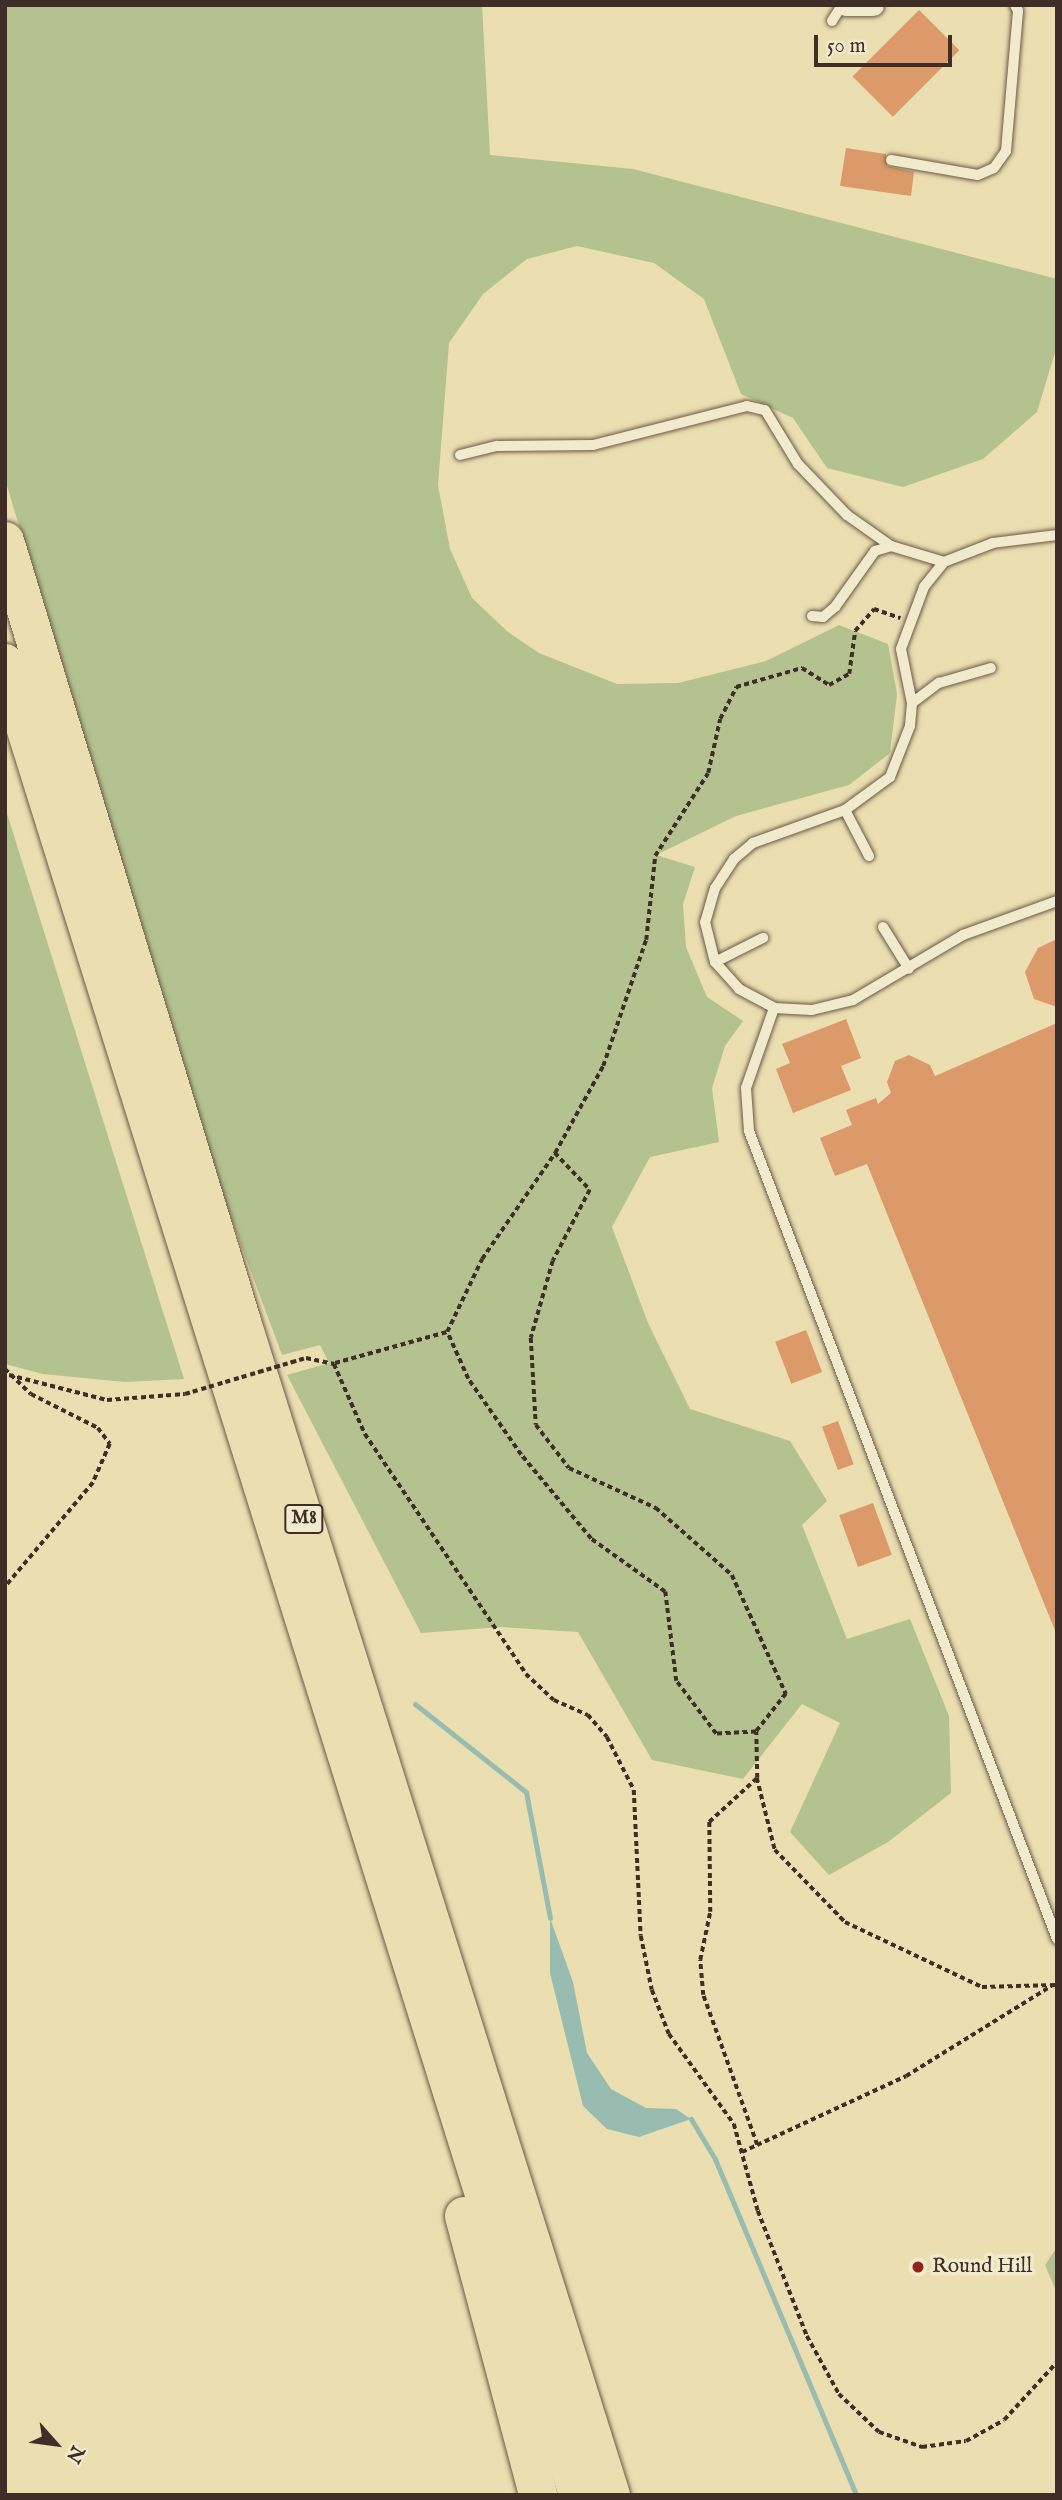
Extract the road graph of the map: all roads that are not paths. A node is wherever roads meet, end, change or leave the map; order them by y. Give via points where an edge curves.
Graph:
1 (873, 5) edge
2 (1015, 5) edge
3 (839, 10) edge
4 (891, 160) dead end
5 (460, 455) dead end
6 (1057, 535) edge
7 (5, 541) edge
8 (891, 546) junction
9 (943, 562) junction
10 (811, 616) dead end
11 (5, 663) edge
12 (991, 668) dead end
13 (912, 703) junction
14 (845, 810) junction
15 (869, 856) dead end
16 (1057, 901) edge
17 (883, 927) dead end
18 (763, 938) dead end
19 (715, 962) junction
20 (909, 969) junction
21 (775, 1008) junction
22 (235, 1398) junction
23 (1057, 1939) edge
24 (538, 2495) edge
25 (578, 2495) edge
26 (611, 2495) edge

1 - 3 street
2 - 4 lane via 1006,150 994,168 978,175
5 - 8 lane via 497,446 593,445 747,406 765,410 798,464 819,487 847,515
6 - 9 lane via 993,543
7 - 26 highway, M8 via 242,1322
8 - 9 lane
8 - 10 lane via 875,551 835,607 823,617
9 - 13 lane via 924,587 901,649
11 - 22 highway, M8
12 - 13 lane via 939,683
13 - 14 lane via 910,726 890,777
14 - 15 lane
14 - 19 lane via 752,843 734,859 715,888 705,922
16 - 20 lane via 963,935
17 - 20 lane
18 - 19 lane
19 - 21 lane via 739,989
20 - 21 lane via 853,1000 812,1010
21 - 23 lane via 746,1088 749,1131
22 - 24 highway, M8
22 - 25 highway, M8

